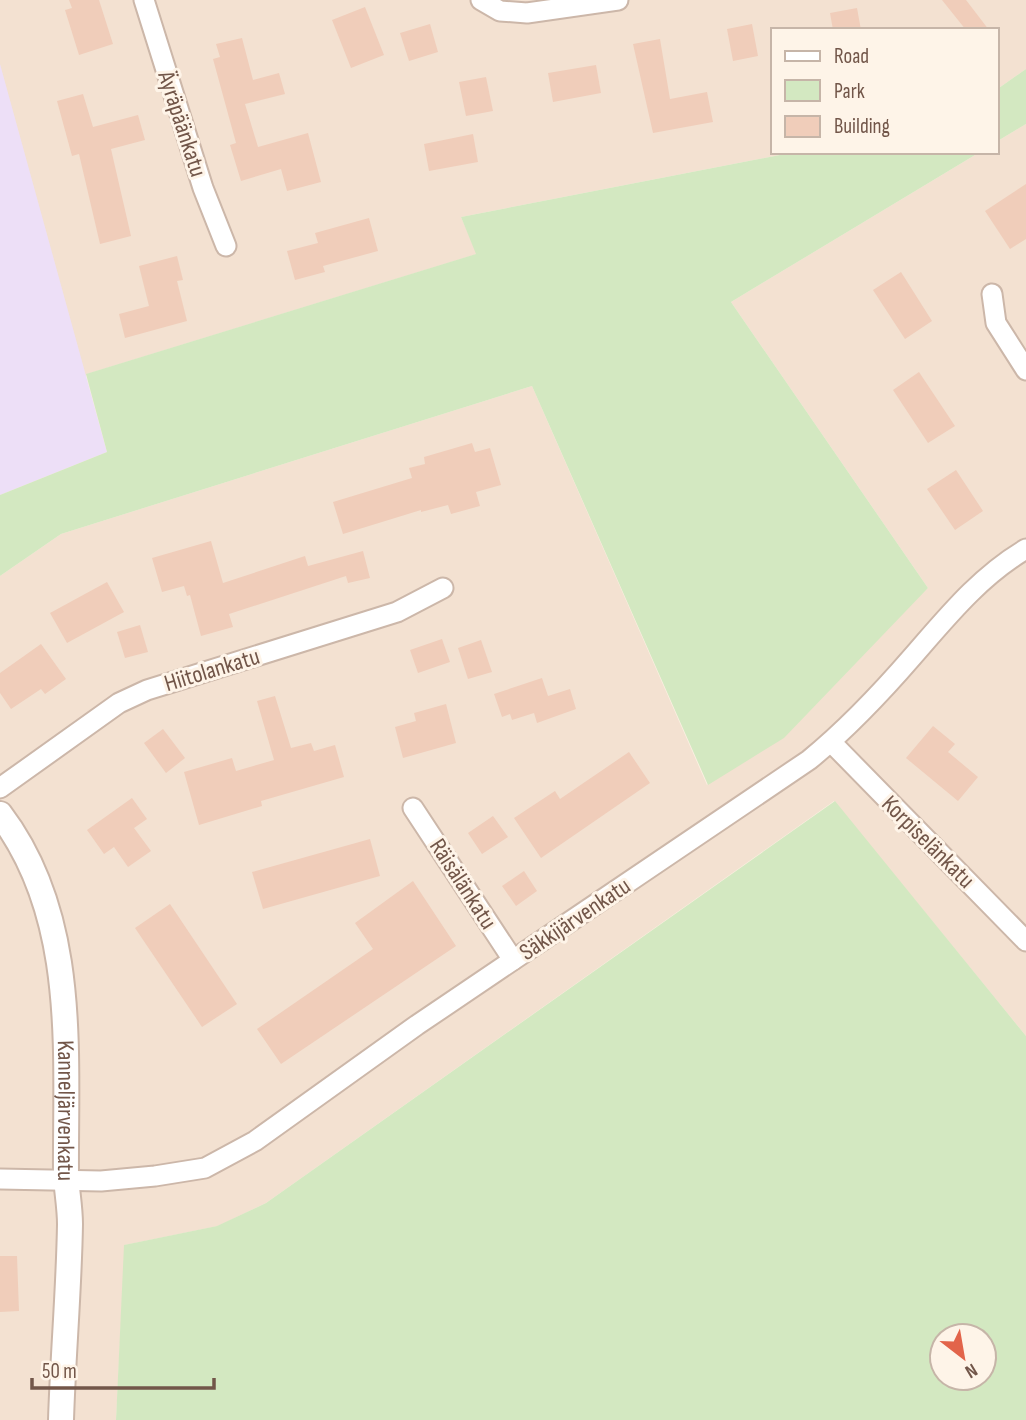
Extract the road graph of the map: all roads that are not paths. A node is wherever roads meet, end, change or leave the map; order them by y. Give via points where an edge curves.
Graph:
1 (144, 0) edge
2 (481, 0) edge
3 (618, 0) edge
4 (226, 246) dead end
5 (992, 294) dead end
6 (1026, 370) edge
7 (1026, 549) edge
8 (443, 588) dead end
9 (831, 743) junction
10 (0, 788) edge
11 (413, 808) dead end
12 (0, 814) edge
13 (1026, 941) edge
14 (513, 960) junction
15 (0, 1179) edge
16 (66, 1179) junction
17 (61, 1420) edge

1 - 4 street, Äyräpäänkatu
2 - 3 street via 500,11 527,13
5 - 6 street via 996,323
7 - 9 street, Säkkijärvenkatu via 977,586
8 - 10 street, Hiitolankatu via 397,612 147,690 108,711
9 - 13 street, Korpiselänkatu
9 - 14 street, Säkkijärvenkatu
11 - 14 street, Räisälänkatu
12 - 16 street, Kanneljärvenkatu via 30,864 58,955 65,1002
14 - 16 street, Säkkijärvenkatu via 255,1141 205,1168 101,1181
15 - 16 street, Säkkijärvenkatu
16 - 17 street, Kanneljärvenkatu via 70,1222

